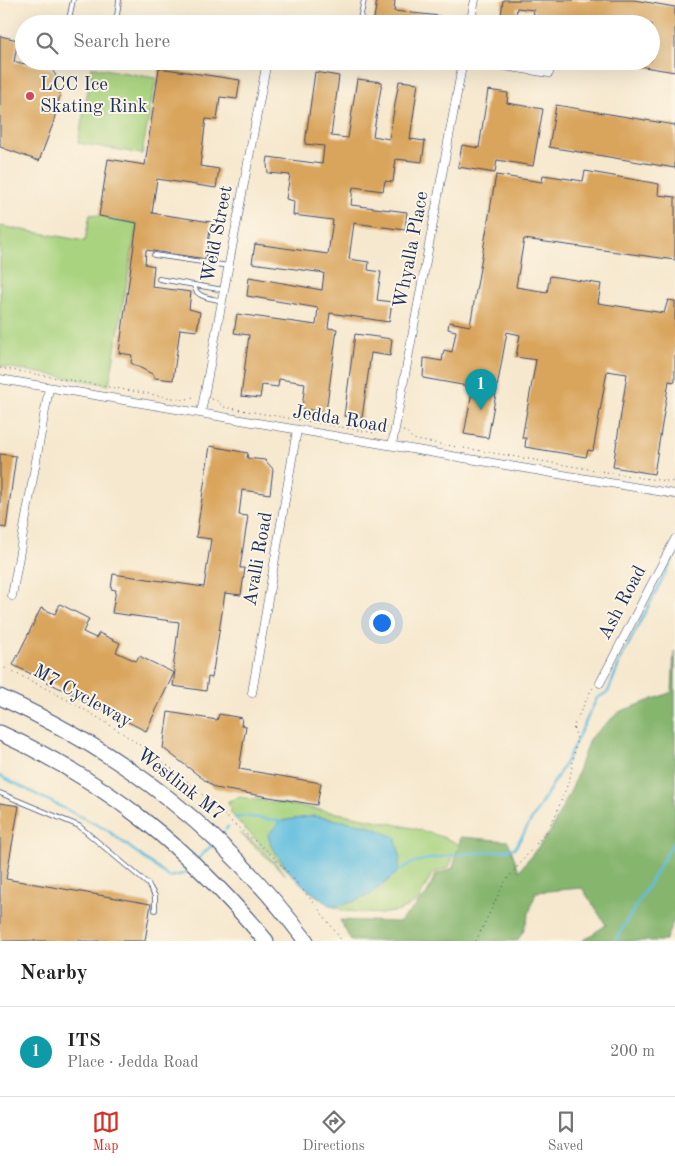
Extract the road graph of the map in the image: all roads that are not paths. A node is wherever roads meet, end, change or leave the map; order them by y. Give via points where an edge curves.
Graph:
1 (72, 0) edge
2 (119, 0) edge
3 (364, 0) edge
4 (475, 0) edge
5 (70, 15) edge
6 (117, 15) edge
7 (361, 15) edge
8 (472, 15) edge
9 (265, 70) edge
10 (461, 70) edge
11 (525, 70) edge
12 (549, 74) dead end
13 (154, 255) dead end
14 (229, 266) junction
15 (160, 279) dead end
16 (194, 285) junction
17 (224, 290) junction
18 (222, 301) junction
19 (0, 379) edge
20 (49, 388) junction
21 (202, 413) junction
22 (297, 430) junction
23 (392, 445) junction
24 (675, 494) edge
25 (675, 539) edge
26 (12, 596) dead end
27 (600, 683) road end
28 (252, 693) dead end
29 (0, 696) edge
30 (0, 733) edge
31 (0, 740) edge
32 (85, 778) junction
33 (0, 793) edge
34 (155, 910) dead end
35 (266, 941) edge
36 (306, 941) edge

1 - 5 lane
2 - 6 lane
3 - 7 lane
4 - 8 street
9 - 14 street, Weld Street
10 - 23 street, Whyalla Place
11 - 12 street
13 - 14 lane
14 - 17 street, Weld Street
15 - 16 lane
16 - 17 lane
16 - 18 lane via 197,293
17 - 18 street, Weld Street
18 - 21 street, Weld Street
19 - 20 street, Jedda Road
20 - 21 street, Jedda Road
20 - 26 street
21 - 22 street, Jedda Road
22 - 23 street, Jedda Road
22 - 28 street, Avalli Road
23 - 24 street, Jedda Road
25 - 27 street, Ash Road
29 - 36 highway, Westlink M7 via 101,750 166,795 228,850
30 - 32 highway
31 - 32 highway
32 - 35 highway via 185,854
33 - 34 lane via 79,826 148,884 155,896

